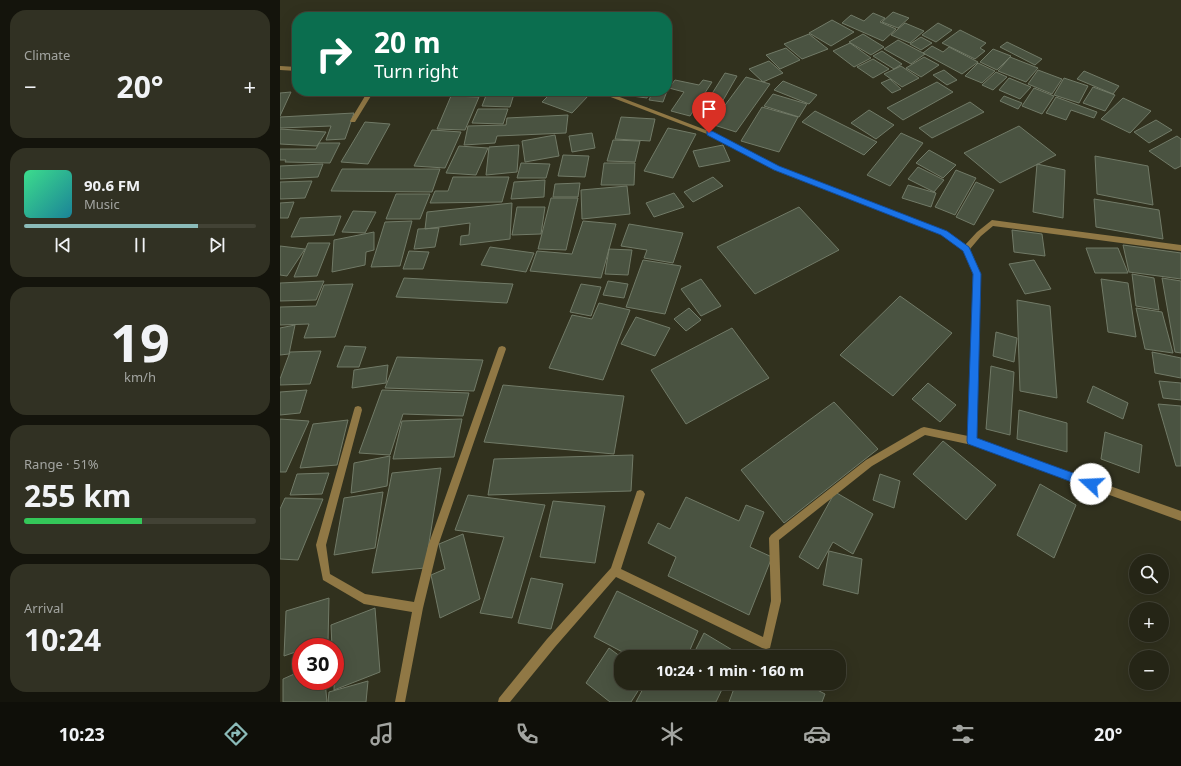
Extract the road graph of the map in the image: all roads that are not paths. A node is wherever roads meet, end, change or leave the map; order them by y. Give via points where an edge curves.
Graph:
1 (280, 68) edge
2 (292, 69) edge
3 (368, 96) edge
4 (611, 96) edge
5 (353, 121) dead end
6 (1181, 248) edge
7 (966, 249) junction
8 (502, 349) dead end
9 (358, 410) dead end
10 (972, 441) junction
11 (640, 494) dead end
12 (1181, 516) edge
13 (614, 571) junction
14 (418, 608) junction
15 (400, 702) edge
16 (503, 702) edge

1 - 2 street
3 - 5 street
4 - 7 street via 709,133 776,168 944,233
6 - 7 street via 992,223
7 - 10 street via 977,274
8 - 14 street via 433,546
9 - 14 street via 321,545 326,578 364,599
10 - 12 street
10 - 13 street via 924,431 870,464 774,538 776,601 766,644
11 - 13 street
13 - 16 street
14 - 15 street

